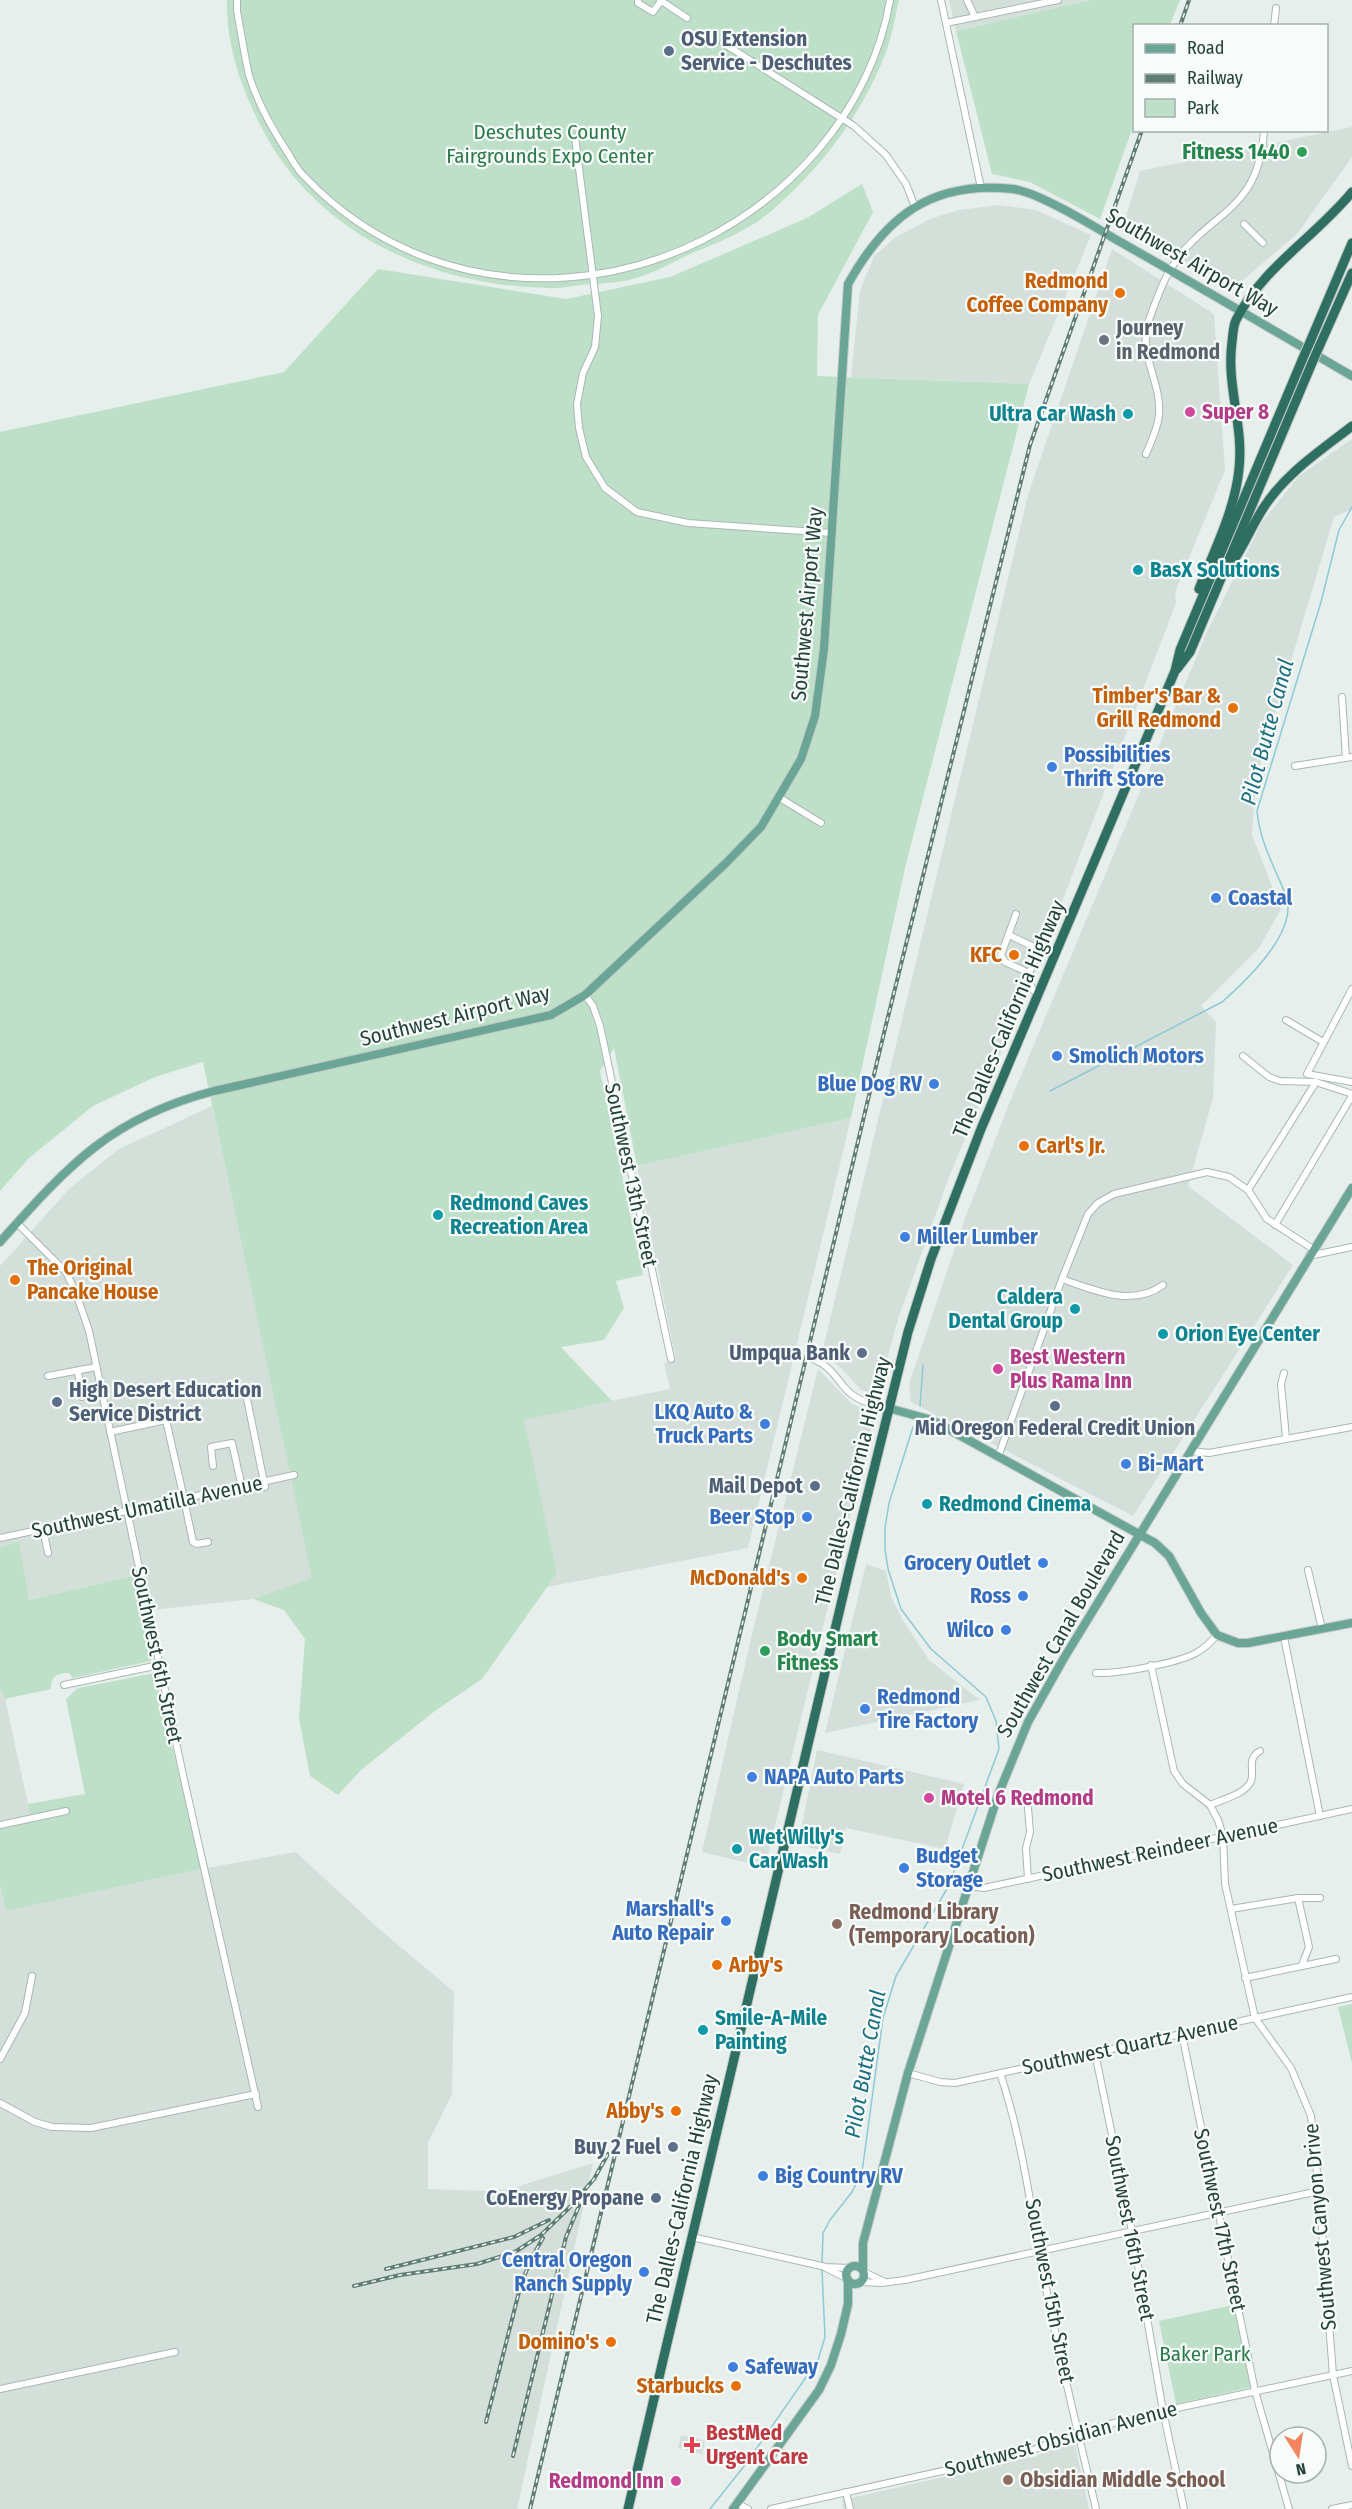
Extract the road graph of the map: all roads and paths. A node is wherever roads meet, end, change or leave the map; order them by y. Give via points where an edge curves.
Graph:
1 (237, 0) edge
2 (638, 0) edge
3 (890, 0) edge
4 (940, 0) edge
5 (967, 0) edge
6 (1016, 0) edge
7 (1058, 0) edge
8 (660, 1) edge
9 (1031, 3) edge
10 (1276, 8) dead end
11 (1017, 9) junction
12 (975, 17) junction
13 (687, 18) dead end
14 (946, 23) junction
15 (1274, 24) edge
16 (723, 43) dead end
17 (842, 120) junction
18 (1264, 132) edge
19 (575, 137) dead end
20 (981, 188) junction
21 (1352, 192) edge
22 (915, 207) junction
23 (1244, 224) dead end
24 (1263, 243) dead end
25 (1352, 243) edge
26 (1170, 270) junction
27 (1352, 273) edge
28 (594, 276) junction
29 (1241, 311) junction
30 (1315, 344) junction
31 (1308, 361) junction
32 (1352, 376) edge
33 (1352, 426) edge
34 (1146, 454) dead end
35 (832, 533) junction
36 (1220, 580) junction
37 (1190, 627) junction
38 (1175, 671) junction
39 (1342, 697) dead end
40 (1349, 758) edge
41 (1295, 766) dead end
42 (780, 798) junction
43 (821, 822) dead end
44 (1016, 914) dead end
45 (1009, 935) junction
46 (1027, 972) junction
47 (1352, 989) edge
48 (1039, 993) junction
49 (585, 995) junction
50 (1286, 1020) dead end
51 (1323, 1042) junction
52 (1243, 1056) dead end
53 (1316, 1082) junction
54 (1352, 1082) edge
55 (1352, 1095) edge
56 (1352, 1188) edge
57 (1248, 1191) junction
58 (17, 1223) junction
59 (1275, 1225) junction
60 (0, 1242) edge
61 (1352, 1247) edge
62 (1311, 1253) junction
63 (1062, 1279) junction
64 (1163, 1285) dead end
65 (671, 1359) dead end
66 (813, 1359) dead end
67 (96, 1367) junction
68 (78, 1372) junction
69 (1284, 1373) dead end
70 (48, 1377) dead end
71 (246, 1394) dead end
72 (82, 1397) dead end
73 (888, 1408) junction
74 (1352, 1427) edge
75 (110, 1432) junction
76 (1286, 1438) junction
77 (1191, 1451) junction
78 (998, 1457) junction
79 (213, 1466) dead end
80 (294, 1475) dead end
81 (265, 1487) dead end
82 (243, 1492) dead end
83 (127, 1511) junction
84 (42, 1529) junction
85 (1139, 1533) junction
86 (0, 1538) edge
87 (208, 1542) dead end
88 (48, 1553) dead end
89 (1308, 1570) dead end
90 (1352, 1623) edge
91 (1322, 1629) junction
92 (1217, 1635) junction
93 (1284, 1637) junction
94 (159, 1665) junction
95 (1151, 1665) junction
96 (1096, 1673) dead end
97 (64, 1685) dead end
98 (1260, 1751) dead end
99 (1210, 1805) junction
100 (1028, 1808) dead end
101 (1352, 1809) edge
102 (66, 1811) dead end
103 (1320, 1816) junction
104 (0, 1825) edge
105 (1223, 1836) junction
106 (1028, 1879) junction
107 (968, 1886) junction
108 (1298, 1898) junction
109 (1320, 1898) dead end
110 (1231, 1909) junction
111 (1336, 1959) dead end
112 (1302, 1965) junction
113 (32, 1976) dead end
114 (1245, 1978) junction
115 (1352, 1997) edge
116 (1255, 2018) junction
117 (1182, 2034) junction
118 (1095, 2053) junction
119 (0, 2059) edge
120 (908, 2073) junction
121 (1000, 2073) junction
122 (256, 2094) junction
123 (0, 2103) edge
124 (258, 2107) dead end
125 (1319, 2191) junction
126 (1218, 2212) junction
127 (1132, 2230) junction
128 (693, 2237) junction
129 (863, 2243) junction
130 (1039, 2251) junction
131 (826, 2267) junction
132 (851, 2267) junction
133 (863, 2271) junction
134 (848, 2280) junction
135 (860, 2282) junction
136 (885, 2282) junction
137 (848, 2304) junction
138 (175, 2352) dead end
139 (1352, 2372) edge
140 (1333, 2375) junction
141 (0, 2389) edge
142 (1255, 2391) junction
143 (1163, 2411) junction
144 (1078, 2432) junction
145 (1352, 2466) edge
146 (846, 2492) junction
147 (1352, 2505) edge
148 (736, 2507) edge
149 (628, 2509) edge
150 (748, 2509) edge
151 (771, 2509) edge
152 (850, 2509) edge
153 (1096, 2509) edge
154 (1184, 2509) edge
155 (1289, 2509) edge
156 (1332, 2509) edge

1 - 28 street via 249,76 271,127 303,176 347,215 394,244 466,268 515,277
2 - 8 street via 653,12
3 - 17 street via 878,48
4 - 14 street
5 - 12 street
6 - 11 street
7 - 9 street
8 - 13 street
9 - 11 street
10 - 15 street
11 - 12 street
12 - 14 street
14 - 20 street
16 - 17 street
17 - 22 street via 886,155 906,184
17 - 28 street via 802,169 731,226 662,258
18 - 26 street via 1256,175 1242,198 1194,241
19 - 28 street
20 - 22 main road, Southwest Airport Way via 937,195
20 - 26 main road, Southwest Airport Way via 1016,189 1049,203
21 - 29 highway via 1275,265
22 - 35 main road, Southwest Airport Way via 891,224 871,246 848,284
23 - 24 street
25 - 30 highway, The Dalles-California Highway
26 - 29 main road, Southwest Airport Way
26 - 34 street via 1147,327 1146,355 1156,386 1159,414
27 - 30 highway, The Dalles-California Highway
28 - 35 street via 598,316 595,348 583,373 577,404 586,457 605,488 637,512 688,523
29 - 32 main road, Southwest Airport Way
29 - 37 highway via 1234,322 1229,358 1239,468
30 - 31 highway, The Dalles-California Highway, bridge
31 - 36 highway, The Dalles-California Highway
31 - 37 highway, The Dalles-California Highway
33 - 36 highway via 1279,488
35 - 42 main road, Southwest Airport Way via 815,716 801,759
36 - 38 highway, The Dalles-California Highway via 1190,652
37 - 38 highway, The Dalles-California Highway
38 - 48 highway, The Dalles-California Highway
39 - 40 street
40 - 41 street
42 - 43 street
42 - 49 main road, Southwest Airport Way via 761,827 726,863
44 - 45 street
45 - 46 street via 1002,958
45 - 46 street via 1038,949
46 - 48 street via 1033,990
47 - 51 street
48 - 73 highway, The Dalles-California Highway via 932,1258
49 - 58 main road, Southwest Airport Way via 551,1015 214,1091 161,1108 126,1125 87,1152
49 - 65 street, Southwest 13th Street via 600,1026
50 - 51 street
51 - 54 street via 1307,1074
52 - 53 street via 1280,1081
53 - 55 street
53 - 57 street
55 - 59 street
56 - 62 main road, Southwest Canal Boulevard
57 - 59 street via 1267,1220
57 - 63 street via 1229,1177 1207,1172 1114,1194 1088,1214
58 - 60 main road, Southwest Airport Way
58 - 67 street, Southwest 6th Street via 66,1272 89,1331
59 - 62 street
61 - 62 street
62 - 77 main road, Southwest Canal Boulevard
63 - 64 street via 1111,1295 1127,1296 1153,1292
63 - 78 street
66 - 73 street via 830,1368 853,1395
67 - 68 street
67 - 75 street, Southwest 6th Street
68 - 70 street
68 - 72 street
69 - 76 street via 1281,1392
71 - 81 street
73 - 78 main road via 932,1420
73 - 128 highway, The Dalles-California Highway
74 - 76 street
75 - 83 street, Southwest 6th Street
75 - 87 street via 166,1420 193,1542
76 - 77 street via 1209,1453
77 - 85 main road, Southwest Canal Boulevard
78 - 85 main road
79 - 82 street via 212,1447 232,1443
80 - 83 street, Southwest Umatilla Avenue
83 - 84 street, Southwest Umatilla Avenue
83 - 94 street, Southwest 6th Street
84 - 86 street, Southwest Umatilla Avenue
84 - 88 street
85 - 92 main road via 1168,1556
85 - 107 main road, Southwest Canal Boulevard via 1028,1722 998,1795
89 - 91 street
90 - 91 main road
91 - 93 main road
92 - 93 main road via 1238,1643
92 - 95 street via 1209,1645 1184,1659
93 - 103 street
94 - 97 street
94 - 122 street, Southwest 6th Street
95 - 96 street
95 - 99 street, Southwest Canyon Drive via 1174,1771 1183,1784
98 - 99 street via 1253,1756 1247,1787
99 - 105 street, Southwest Canyon Drive
100 - 106 street
101 - 103 street, Southwest Reindeer Avenue
102 - 104 street
103 - 105 street, Southwest Reindeer Avenue
105 - 106 street, Southwest Reindeer Avenue
105 - 110 street, Southwest Canyon Drive
106 - 107 street, Southwest Reindeer Avenue via 984,1888
107 - 120 main road, Southwest Canal Boulevard
108 - 109 street
108 - 110 street
108 - 112 street via 1309,1947
110 - 114 street, Southwest Canyon Drive
111 - 112 street
112 - 114 street
113 - 119 street via 25,2013
114 - 116 street, Southwest Canyon Drive
115 - 116 street, Southwest Quartz Avenue
116 - 117 street, Southwest Quartz Avenue
116 - 125 street, Southwest Canyon Drive via 1291,2068 1306,2100 1314,2134
117 - 118 street, Southwest Quartz Avenue
117 - 126 street, Southwest 17th Street
118 - 121 street, Southwest Quartz Avenue
118 - 127 street, Southwest 16th Street
120 - 121 street, Southwest Quartz Avenue via 946,2083
120 - 129 main road, Southwest Canal Boulevard
121 - 130 street, Southwest 15th Street via 1011,2103 1032,2198
122 - 123 street via 81,2128 35,2122
122 - 124 street, Southwest 6th Street
125 - 126 street
125 - 140 street, Southwest Canyon Drive
126 - 127 street
126 - 142 street, Southwest 17th Street
127 - 130 street
127 - 143 street, Southwest 16th Street
128 - 131 street
128 - 149 highway, The Dalles-California Highway
129 - 132 main road, Southwest Canal Boulevard
129 - 133 main road, Southwest Canal Boulevard
130 - 136 street
130 - 144 street, Southwest 15th Street
131 - 132 street
131 - 134 street
132 - 133 main road via 858,2266
132 - 134 main road
133 - 135 main road
133 - 136 street
134 - 135 main road
134 - 137 main road
135 - 136 street
135 - 137 main road
137 - 148 main road via 836,2352 819,2390
138 - 141 street
139 - 140 street, Southwest Obsidian Avenue
140 - 142 street, Southwest Obsidian Avenue
140 - 145 street, Southwest Canyon Drive
142 - 143 street, Southwest Obsidian Avenue
142 - 155 street, Southwest 17th Street
143 - 144 street, Southwest Obsidian Avenue
143 - 154 street, Southwest 16th Street
144 - 146 street, Southwest Obsidian Avenue via 1028,2452
144 - 153 street, Southwest 15th Street
146 - 151 street, Southwest Obsidian Avenue
146 - 152 street
147 - 156 street
148 - 150 street

